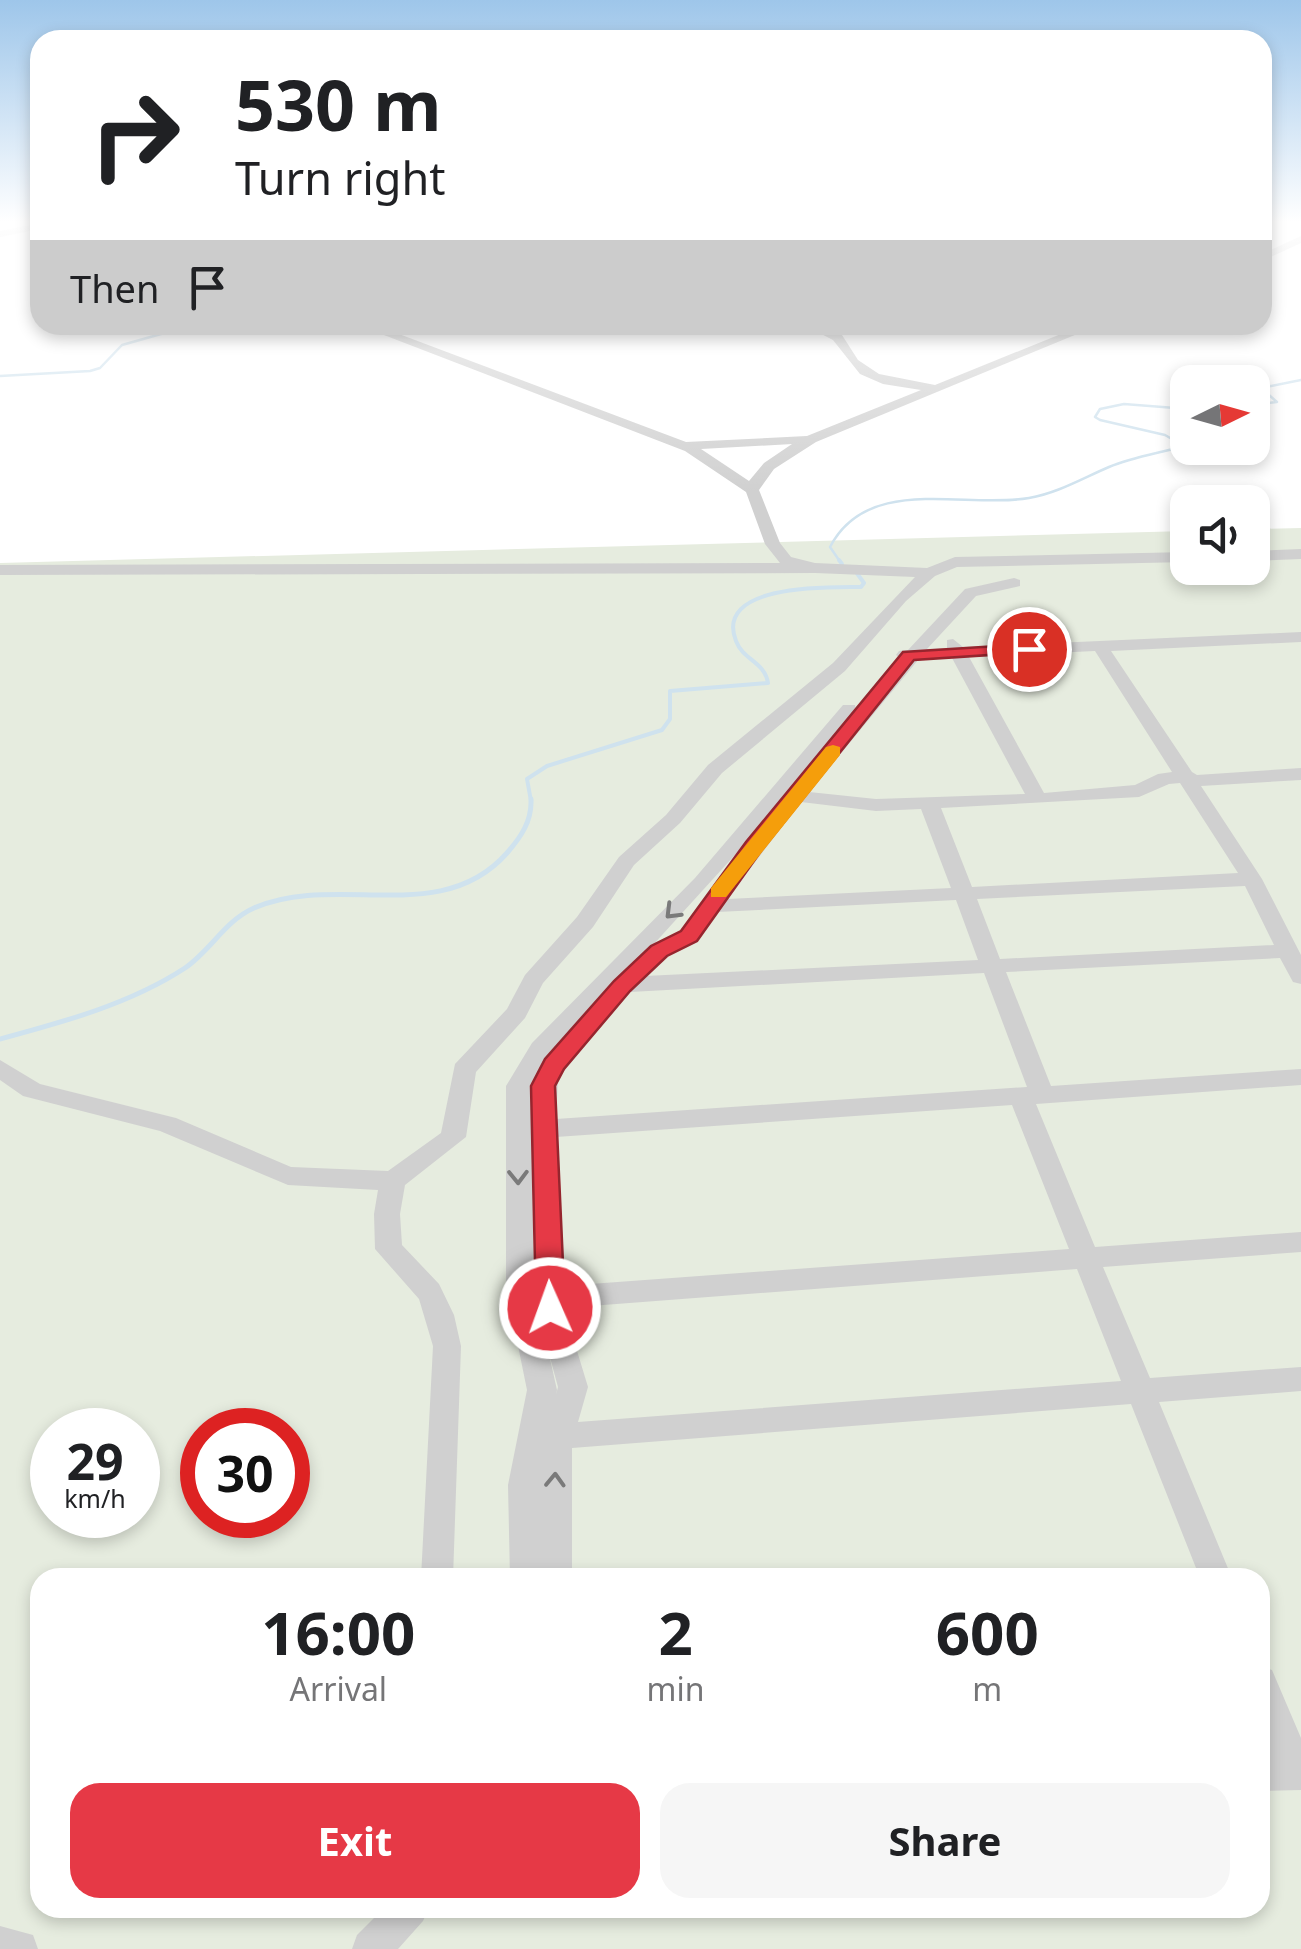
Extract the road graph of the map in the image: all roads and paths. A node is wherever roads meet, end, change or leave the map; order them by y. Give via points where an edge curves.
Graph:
1 (391, 335) edge
2 (832, 335) edge
3 (1064, 335) edge
4 (934, 388) junction
5 (812, 439) junction
6 (685, 446) junction
7 (752, 490) junction
8 (1301, 554) edge
9 (1270, 555) edge
10 (1170, 557) edge
11 (815, 568) junction
12 (0, 570) edge
13 (929, 574) junction
14 (970, 580) dead end
15 (1014, 584) dead end
16 (938, 624) junction
17 (1301, 637) edge
18 (1099, 645) junction
19 (958, 652) junction
20 (902, 656) junction
21 (1301, 774) edge
22 (1190, 779) junction
23 (796, 796) junction
24 (1038, 799) junction
25 (928, 801) junction
26 (743, 845) junction
27 (1252, 879) junction
28 (964, 894) junction
29 (708, 906) junction
30 (1286, 951) junction
31 (993, 964) junction
32 (1301, 977) edge
33 (612, 984) junction
34 (588, 1012) junction
35 (0, 1068) edge
36 (1301, 1076) edge
37 (1032, 1096) junction
38 (543, 1129) junction
39 (393, 1182) junction
40 (1301, 1242) edge
41 (1087, 1258) junction
42 (550, 1298) junction
43 (1301, 1379) edge
44 (1138, 1392) junction
45 (545, 1437) junction
46 (437, 1568) edge
47 (526, 1568) edge
48 (556, 1568) edge
49 (1212, 1568) edge
50 (1270, 1719) edge
51 (1282, 1764) edge
52 (400, 1918) edge
53 (0, 1946) edge
54 (19, 1949) edge
55 (370, 1949) edge

1 - 6 street
2 - 4 street via 874,380
3 - 4 street
4 - 5 street
5 - 6 street
5 - 7 street via 771,463
6 - 7 street
7 - 11 street via 779,555
8 - 9 street
10 - 13 street via 955,562
11 - 12 street
11 - 13 street
13 - 39 street via 839,667 715,768 626,862 516,1013 464,1070 453,1137
14 - 20 street via 939,604
15 - 16 street via 971,592
16 - 19 street
16 - 20 street
17 - 18 street
18 - 19 street
18 - 22 street
19 - 20 street
19 - 24 street
20 - 23 street
20 - 26 street
21 - 22 street
22 - 24 street via 1164,778 1139,791
22 - 27 street
23 - 25 street via 876,806
23 - 26 street
24 - 25 street
25 - 28 street
26 - 29 street
26 -> 33 street
27 - 28 street
27 - 30 street
28 - 29 street
28 - 31 street
29 - 33 street via 689,936
30 - 31 street
30 - 32 street
31 - 33 street
31 - 37 street
33 - 34 street
34 - 38 street via 546,1076
34 -> 45 street via 540,1049 518,1086 520,1287
35 - 39 street via 32,1090 168,1124 288,1176
36 - 37 street
37 - 38 street
37 - 41 street
38 - 42 street
39 - 46 street via 389,1250 434,1294 447,1346
40 - 41 street
41 - 42 street
41 - 44 street
42 - 45 street via 574,1387
43 - 44 street
44 - 45 street
44 - 49 street
45 - 47 street via 524,1485
48 -> 45 street via 554,1482
50 - 51 street
52 - 55 street
53 - 54 street

